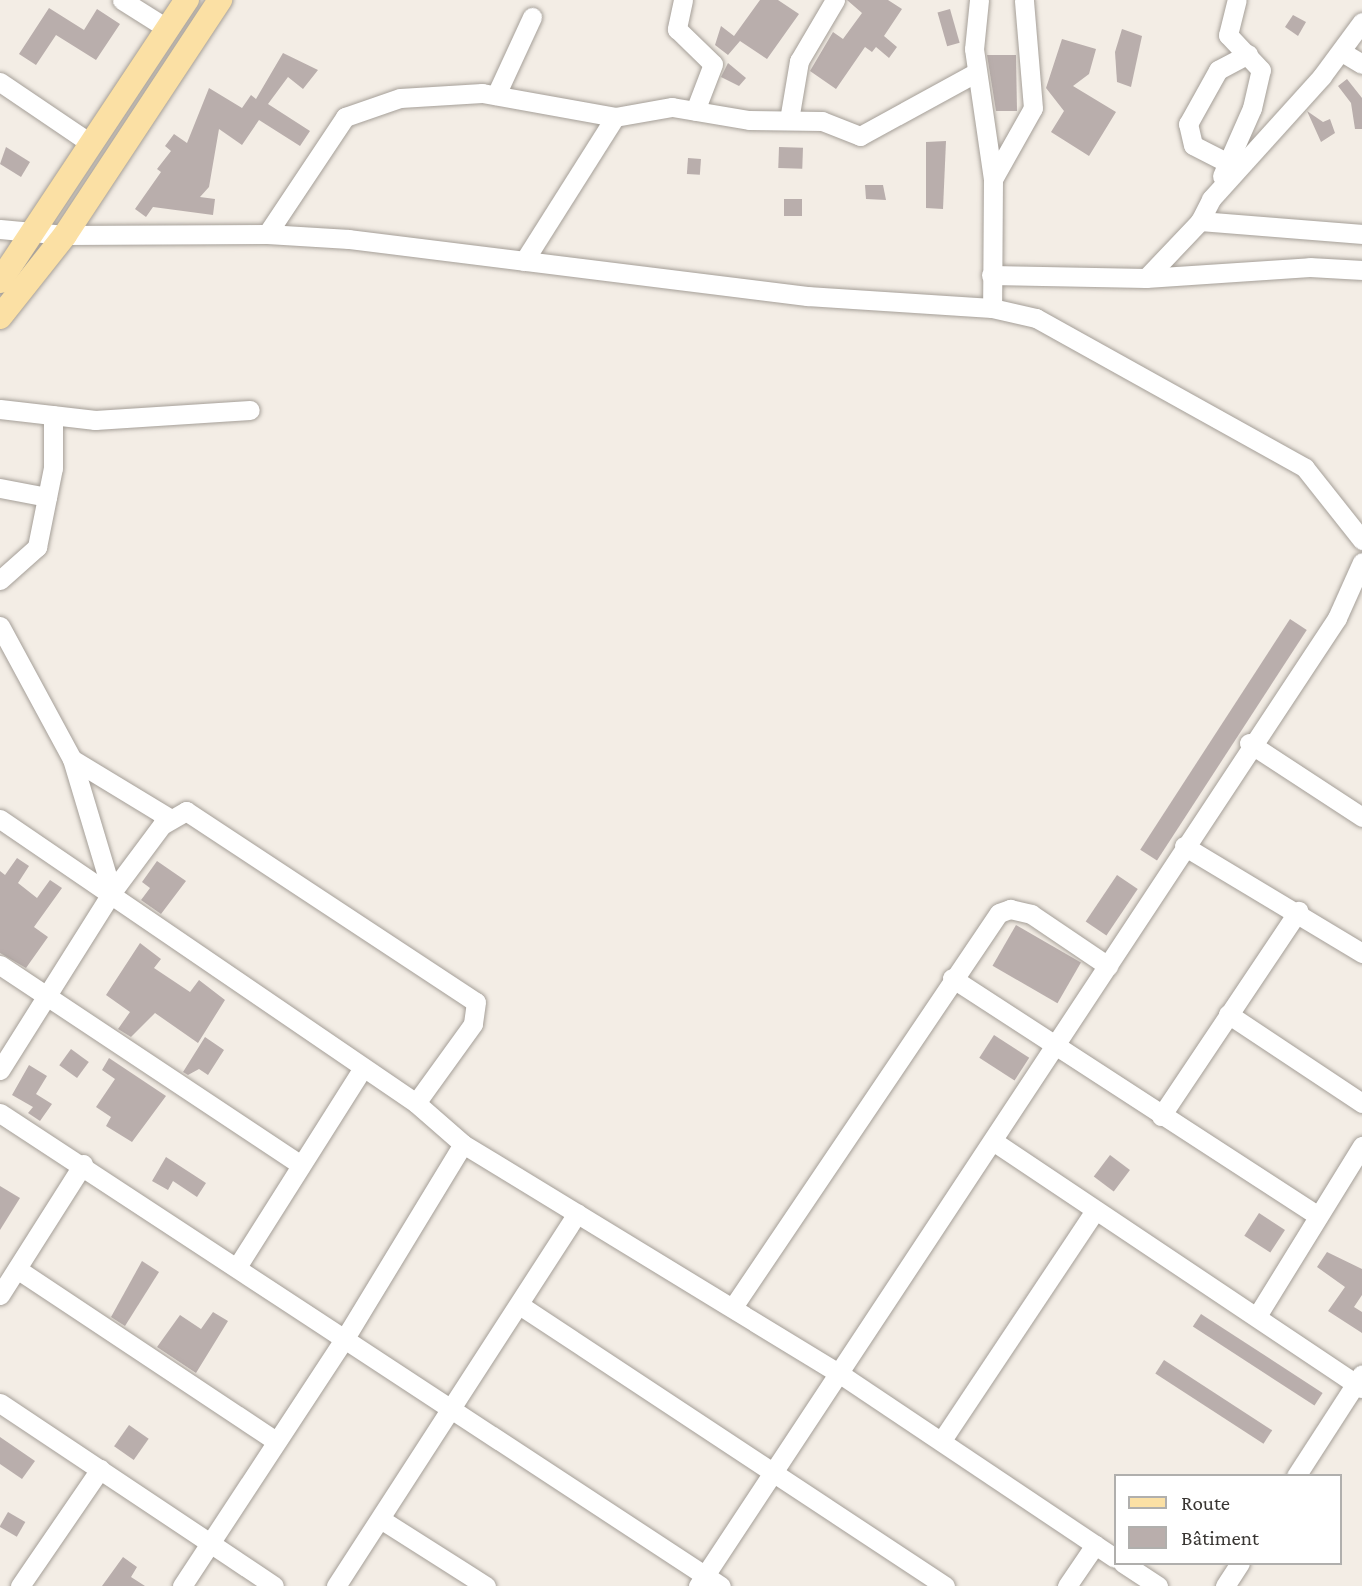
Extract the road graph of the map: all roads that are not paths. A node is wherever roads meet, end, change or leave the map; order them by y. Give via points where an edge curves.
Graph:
1 (122, 0) edge
2 (187, 0) edge
3 (220, 0) edge
4 (683, 0) edge
5 (835, 0) edge
6 (979, 0) edge
7 (1024, 0) edge
8 (1237, 0) edge
9 (532, 17) dead end
10 (1362, 22) edge
11 (168, 29) junction
12 (1342, 52) junction
13 (1248, 54) junction
14 (1362, 64) edge
15 (975, 73) junction
16 (0, 82) edge
17 (496, 94) junction
18 (695, 111) junction
19 (615, 117) junction
20 (789, 120) junction
21 (90, 143) junction
22 (1228, 163) junction
23 (993, 179) junction
24 (1211, 199) junction
25 (1200, 221) junction
26 (0, 229) edge
27 (33, 234) junction
28 (267, 234) junction
29 (1362, 234) edge
30 (65, 235) junction
31 (524, 261) junction
32 (1362, 270) edge
33 (991, 275) junction
34 (1146, 278) junction
35 (0, 281) edge
36 (992, 308) junction
37 (0, 317) edge
38 (0, 409) edge
39 (250, 410) dead end
40 (53, 415) junction
41 (0, 488) edge
42 (47, 497) junction
43 (1362, 540) edge
44 (1362, 562) edge
45 (0, 580) edge
46 (0, 626) edge
47 (1249, 743) junction
48 (72, 759) junction
49 (1362, 817) edge
50 (169, 818) junction
51 (0, 819) edge
52 (1184, 846) junction
53 (112, 892) junction
54 (1298, 911) junction
55 (1362, 953) edge
56 (0, 965) edge
57 (1108, 966) junction
58 (952, 978) junction
59 (45, 996) junction
60 (1228, 1014) junction
61 (1056, 1046) junction
62 (362, 1069) junction
63 (0, 1070) edge
64 (416, 1103) junction
65 (1362, 1103) edge
66 (0, 1113) edge
67 (1161, 1116) junction
68 (993, 1141) junction
69 (463, 1144) junction
70 (1362, 1146) edge
71 (298, 1163) junction
72 (83, 1164) junction
73 (1094, 1212) junction
74 (577, 1213) junction
75 (1317, 1216) junction
76 (237, 1267) junction
77 (17, 1269) junction
78 (0, 1295) edge
79 (521, 1306) junction
80 (733, 1307) junction
81 (1257, 1317) junction
82 (345, 1338) junction
83 (837, 1372) junction
84 (1360, 1382) edge
85 (1, 1406) edge
86 (449, 1412) junction
87 (942, 1440) junction
88 (276, 1441) junction
89 (100, 1469) junction
90 (771, 1472) junction
91 (1297, 1474) edge
92 (382, 1520) junction
93 (208, 1545) junction
94 (1095, 1545) junction
95 (1114, 1557) edge
96 (1126, 1565) edge
97 (1239, 1565) edge
98 (708, 1582) edge
99 (20, 1586) edge
100 (182, 1586) edge
101 (274, 1586) edge
102 (336, 1586) edge
103 (486, 1586) edge
104 (945, 1586) edge
105 (1067, 1586) edge
106 (1158, 1586) edge
107 (1225, 1586) edge

1 - 11 street
2 - 11 main road
3 - 30 main road
4 - 18 street via 677,29 713,64
5 - 20 street via 793,77
6 - 15 street
7 - 23 street via 1033,107
8 - 13 street via 1227,35
9 - 17 street
10 - 12 street
11 - 21 main road
12 - 14 street
12 - 24 street
13 - 22 street via 1261,64 1260,78
13 - 22 street via 1217,70 1188,124 1193,145
15 - 20 street via 871,134 848,135 822,121
15 - 23 street
16 - 21 street
17 - 19 street
17 - 28 street via 455,91 400,98 345,117
18 - 19 street via 672,107
18 - 20 street
19 - 31 street
21 - 27 main road
22 - 24 street
23 - 33 street
24 - 25 street
25 - 29 street
25 - 34 street
26 - 27 street
27 - 30 street
27 - 35 main road
28 - 30 street
28 - 31 street
30 - 37 main road
31 - 36 street via 807,296
32 - 34 street via 1310,267
33 - 34 street
33 - 36 street
36 - 43 street via 1070,332 1305,468
38 - 40 street
39 - 40 street via 95,420
40 - 42 street
41 - 42 street
42 - 45 street via 37,547
44 - 47 street via 1348,600
46 - 48 street
47 - 49 street
47 - 52 street
48 - 50 street
48 - 53 street
50 - 53 street
50 - 64 street via 196,813 476,1002 473,1024
51 - 53 street
52 - 54 street
52 - 57 street
53 - 59 street
53 - 62 street
54 - 55 street
54 - 60 street
56 - 59 street
57 - 58 street via 1031,914 1010,909 991,921
57 - 61 street
58 - 61 street
58 - 80 street
59 - 63 street
59 - 71 street
60 - 65 street
60 - 67 street
61 - 67 street
61 - 68 street
62 - 64 street
62 - 71 street
64 - 69 street
66 - 72 street
67 - 75 street
68 - 73 street
68 - 83 street
69 - 74 street
69 - 82 street
70 - 75 street
71 - 76 street
72 - 76 street
72 - 77 street
73 - 81 street
73 - 87 street
74 - 79 street
74 - 80 street
75 - 81 street
76 - 82 street
77 - 78 street
77 - 88 street
79 - 86 street
79 - 90 street
80 - 83 street
81 - 84 street
82 - 86 street
82 - 88 street
83 - 87 street
83 - 90 street
84 - 91 street
85 - 89 street
86 - 92 street
86 - 98 street
87 - 94 street
88 - 93 street
89 - 93 street
89 - 99 street
90 - 98 street
90 - 104 street
92 - 102 street
92 - 103 street
93 - 100 street
93 - 101 street
94 - 95 street
94 - 105 street
96 - 106 street
97 - 107 street

